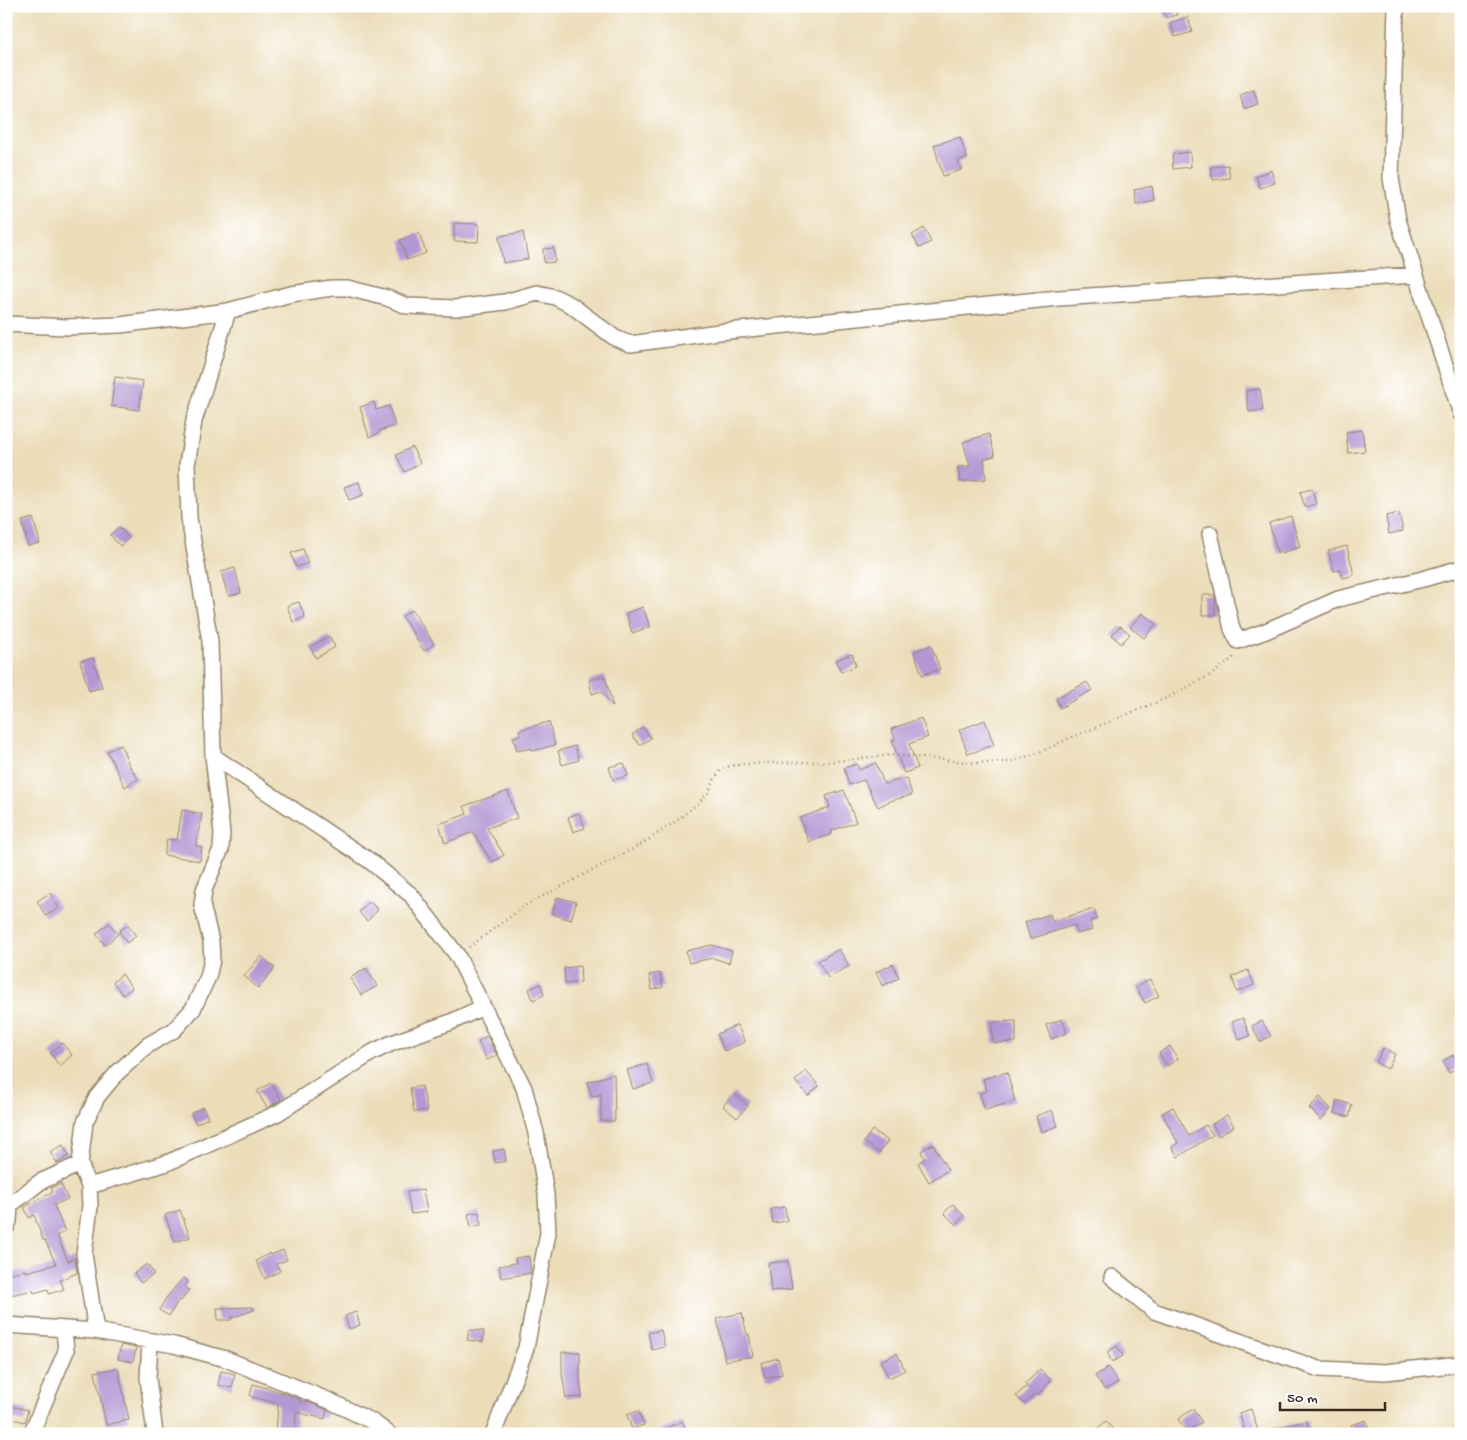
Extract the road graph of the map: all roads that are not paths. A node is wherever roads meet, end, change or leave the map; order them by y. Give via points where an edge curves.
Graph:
1 (1396, 6) edge
2 (1415, 275) junction
3 (228, 311) junction
4 (6, 324) edge
5 (1461, 414) edge
6 (1210, 534) dead end
7 (1461, 568) edge
8 (213, 756) junction
9 (484, 1007) junction
10 (80, 1164) junction
11 (89, 1186) junction
12 (8, 1203) edge
13 (6, 1228) edge
14 (1112, 1276) dead end
15 (6, 1325) edge
16 (64, 1329) junction
17 (96, 1331) junction
18 (150, 1341) junction
19 (1461, 1364) edge
20 (31, 1434) edge
21 (155, 1434) edge
22 (389, 1434) edge
23 (493, 1434) edge

1 - 2 street via 1390,178 1398,220
2 - 3 street via 1059,298 630,344 615,338 555,296 537,294 505,302 454,308 407,306 348,288 332,288 291,294
2 - 5 street
3 - 4 street via 120,325
3 - 8 street via 194,421 187,464 189,518 210,641
6 - 7 street via 1232,629 1238,641 1338,599
8 - 9 street via 370,861 411,895 457,955
8 - 10 street via 222,834 202,905 212,941 208,977 193,1009 174,1030 148,1045 117,1073 98,1097 85,1122
9 - 11 street via 373,1052 265,1120 167,1163
9 - 23 street via 524,1088 536,1133 546,1194 548,1233 526,1348
10 - 11 street
10 - 12 street via 40,1182
11 - 17 street via 84,1254
12 - 13 street
14 - 19 street via 1154,1311 1319,1369 1385,1372
15 - 16 street
16 - 17 street
16 - 20 street via 66,1351
17 - 18 street
18 - 21 street via 148,1378
18 - 22 street via 226,1359 330,1402 373,1422

